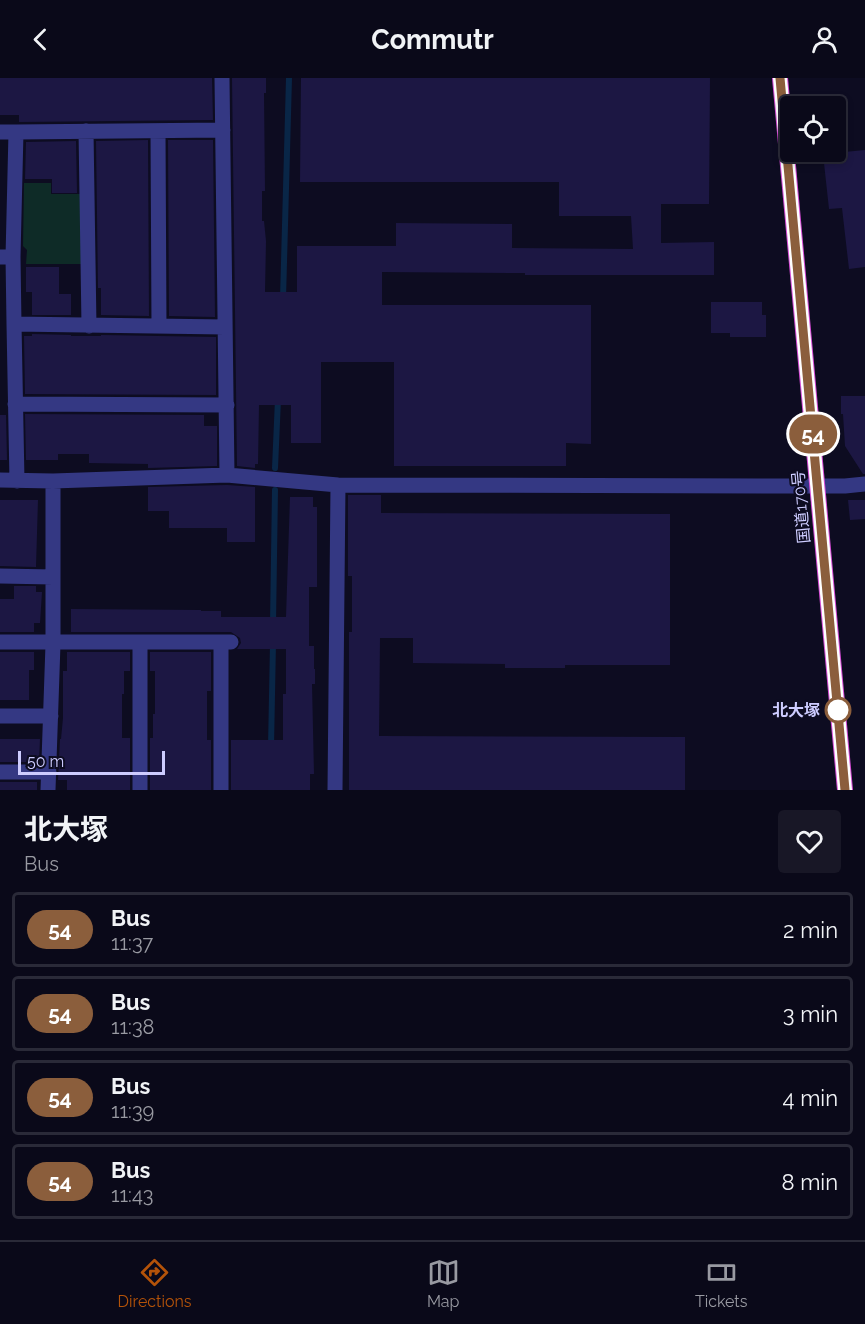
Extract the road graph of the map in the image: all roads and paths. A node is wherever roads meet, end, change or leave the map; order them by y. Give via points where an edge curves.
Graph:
1 (222, 78) edge
2 (780, 78) edge
3 (223, 130) junction
4 (86, 131) junction
5 (158, 131) junction
6 (0, 132) edge
7 (16, 132) junction
8 (7, 257) edge
9 (14, 324) junction
10 (89, 326) junction
11 (159, 326) junction
12 (225, 327) junction
13 (15, 404) junction
14 (227, 405) junction
15 (227, 476) junction
16 (0, 480) edge
17 (17, 481) junction
18 (53, 481) junction
19 (865, 484) edge
20 (338, 485) junction
21 (818, 486) junction
22 (0, 576) edge
23 (53, 577) junction
24 (0, 642) edge
25 (140, 643) junction
26 (53, 644) junction
27 (0, 716) edge
28 (51, 716) junction
29 (0, 772) edge
30 (49, 772) junction
31 (48, 790) edge
32 (140, 790) edge
33 (221, 790) edge
34 (335, 790) edge
35 (845, 790) edge

1 - 3 street
2 - 21 highway, 国道170号
3 - 5 street
3 - 12 street
4 - 5 street
4 - 7 street
4 - 10 street
5 - 11 street
6 - 7 street
7 - 8 street
8 - 9 street
9 - 10 street
9 - 13 street
10 - 11 street
11 - 12 street
12 - 14 street
13 - 14 street
13 - 17 street
14 - 15 street
15 - 18 street
15 - 20 street
16 - 17 street
17 - 18 street
18 - 23 street
19 - 21 street
20 - 21 street
20 - 34 street
21 - 35 highway, 国道170号
22 - 23 street
23 - 26 street
24 - 26 street
25 - 26 street
25 - 32 street
25 - 33 street via 226,642
26 - 28 street
27 - 28 street
28 - 30 street
29 - 30 street
30 - 31 street

